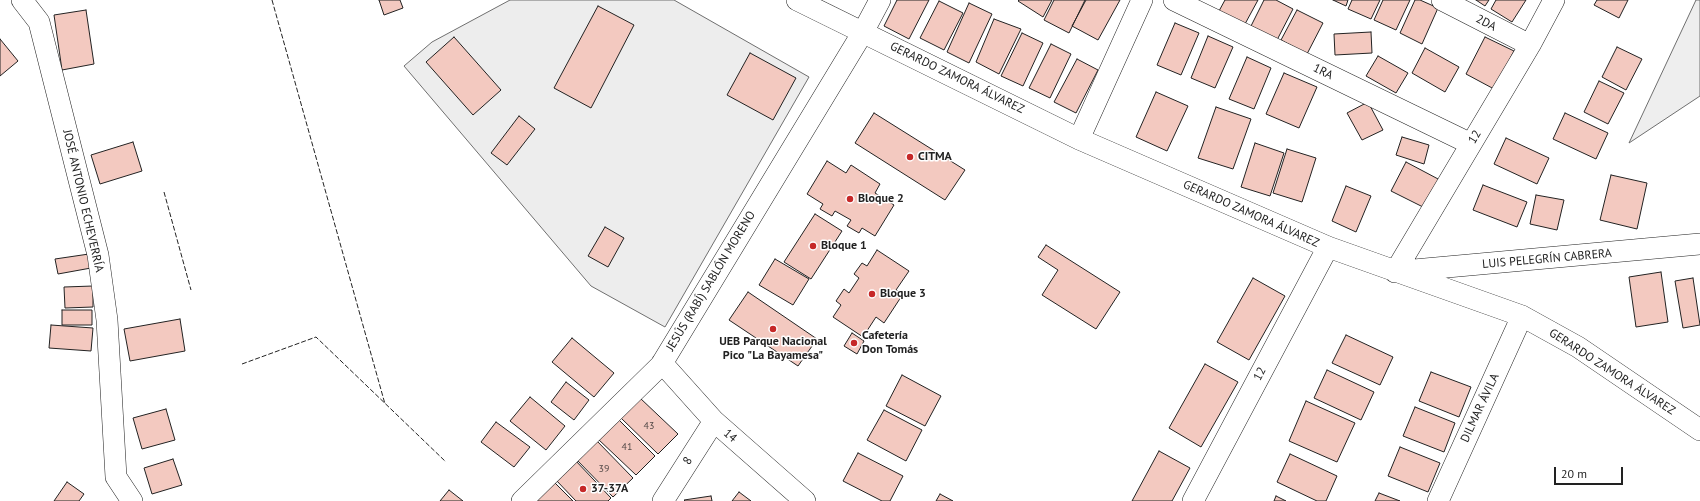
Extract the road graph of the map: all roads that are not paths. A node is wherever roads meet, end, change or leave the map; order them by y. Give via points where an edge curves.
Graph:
1 (22, 0) edge
2 (798, 0) edge
3 (880, 0) edge
4 (1142, 0) edge
5 (1174, 0) edge
6 (1442, 0) edge
7 (1554, 0) edge
8 (863, 32) junction
9 (1530, 45) junction
10 (1079, 139) junction
11 (1471, 144) junction
12 (1700, 244) edge
13 (1328, 248) junction
14 (1395, 272) junction
15 (1522, 316) junction
16 (662, 363) junction
17 (714, 421) junction
18 (1700, 430) edge
19 (674, 492) edge
20 (132, 501) edge
21 (522, 501) edge
22 (663, 501) edge
23 (805, 501) edge
24 (1192, 501) edge
25 (1438, 501) edge

1 - 20 street, JOSÉ ANTONIO ECHEVERRÍA via 40,22 98,255 107,320 116,477
2 - 8 street, GERARDO ZAMORA ÁLVAREZ
3 - 8 street, JESÚS (RABÍ) SABLÓN MORENO
4 - 10 street
5 - 11 street, 1RA
6 - 9 street, 2DA
7 - 9 street, 12
8 - 10 street, GERARDO ZAMORA ÁLVAREZ
8 - 16 street, JESÚS (RABÍ) SABLÓN MORENO
9 - 11 street, 12
10 - 13 street, GERARDO ZAMORA ÁLVAREZ
11 - 14 street, 12
12 - 14 street, LUIS PELEGRÍN CABRERA
13 - 14 street, GERARDO ZAMORA ÁLVAREZ
13 - 24 street, 12
14 - 15 street, GERARDO ZAMORA ÁLVAREZ
15 - 18 street, GERARDO ZAMORA ÁLVAREZ via 1578,347
15 - 25 street, DILMAR ÁVILA
16 - 17 street, 14
16 - 21 street, JESÚS (RABÍ) SABLÓN MORENO
17 - 19 street, 8
17 - 23 street, 14
19 - 22 street, 8

